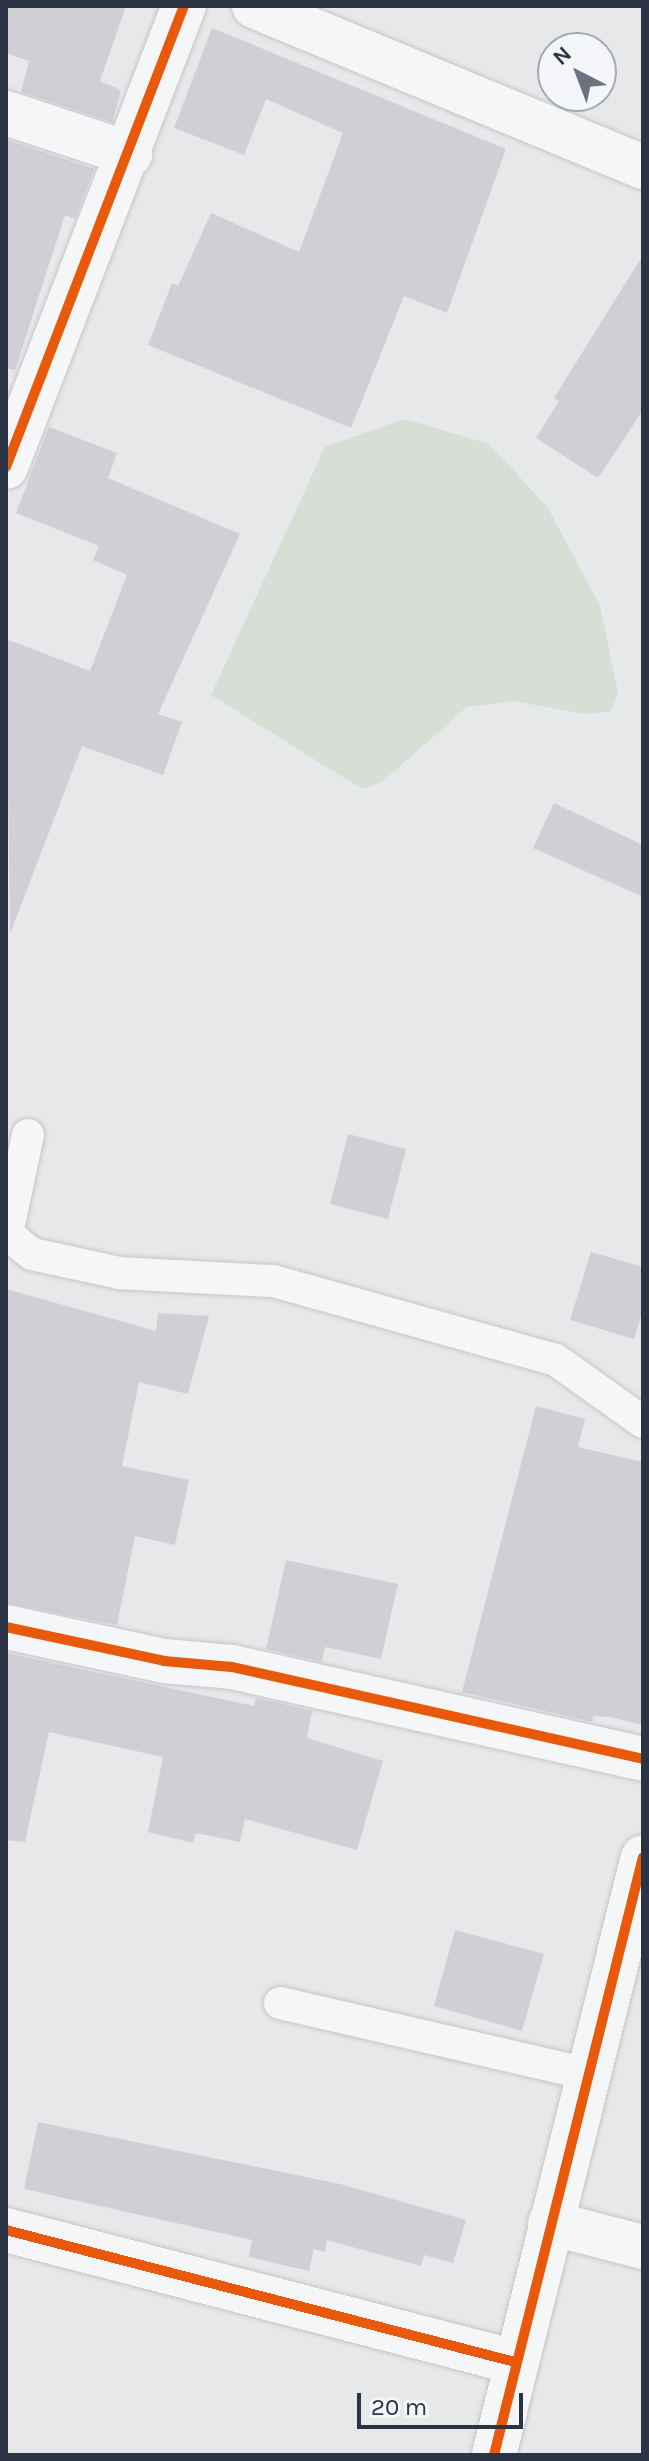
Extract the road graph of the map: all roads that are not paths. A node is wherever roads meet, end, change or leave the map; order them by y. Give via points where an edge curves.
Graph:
1 (184, 6) edge
2 (254, 6) edge
3 (6, 113) edge
4 (130, 154) junction
5 (643, 167) edge
6 (6, 467) edge
7 (28, 1135) dead end
8 (643, 1422) edge
9 (6, 1627) edge
10 (643, 1759) edge
11 (643, 1857) edge
12 (280, 2003) dead end
13 (588, 2074) junction
14 (550, 2223) junction
15 (6, 2230) edge
16 (643, 2247) edge
17 (515, 2362) junction
18 (494, 2455) edge

1 - 4 street
2 - 5 street
3 - 4 street
4 - 6 street
7 - 8 lane via 7,1234 32,1254 119,1273 288,1285 556,1360
9 - 10 street via 164,1661 232,1667
11 - 13 street
12 - 13 lane
13 - 14 street
14 - 16 street
14 - 17 street
15 - 17 street
17 - 18 street

